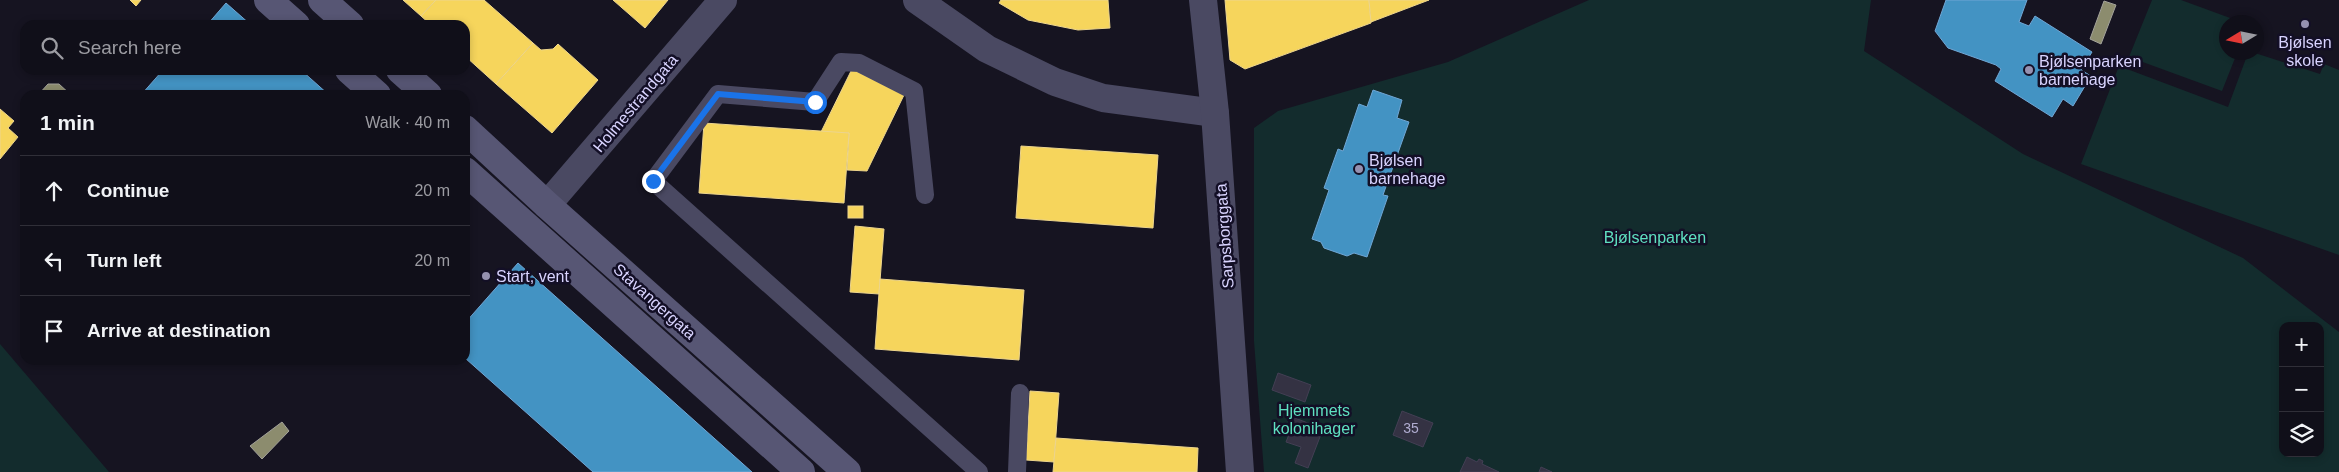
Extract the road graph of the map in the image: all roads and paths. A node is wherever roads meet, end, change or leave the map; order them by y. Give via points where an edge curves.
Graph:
1 (268, 0) edge
2 (322, 0) edge
3 (723, 0) edge
4 (917, 0) edge
5 (1204, 0) edge
6 (290, 20) edge
7 (344, 20) edge
8 (354, 75) edge
9 (406, 75) edge
10 (371, 90) edge
11 (422, 90) edge
12 (1215, 113) junction
13 (470, 134) edge
14 (470, 175) edge
15 (925, 195) dead end
16 (547, 205) junction
17 (1020, 393) dead end
18 (801, 472) edge
19 (848, 472) edge
20 (979, 472) edge
21 (1017, 472) edge
22 (1240, 472) edge

1 - 6 main road
2 - 7 main road
3 - 16 street, Holmestrandgata
4 - 12 street via 987,49 1055,82 1103,98
5 - 12 street, Sarpsborggata
8 - 10 main road
9 - 11 main road
12 - 22 street, Sarpsborggata
13 - 16 main road, Stavangergata
14 - 18 main road, Stavangergata
15 - 20 lane via 914,91 859,63 841,62 815,102 718,94 653,181
16 - 19 main road, Stavangergata
17 - 21 lane

